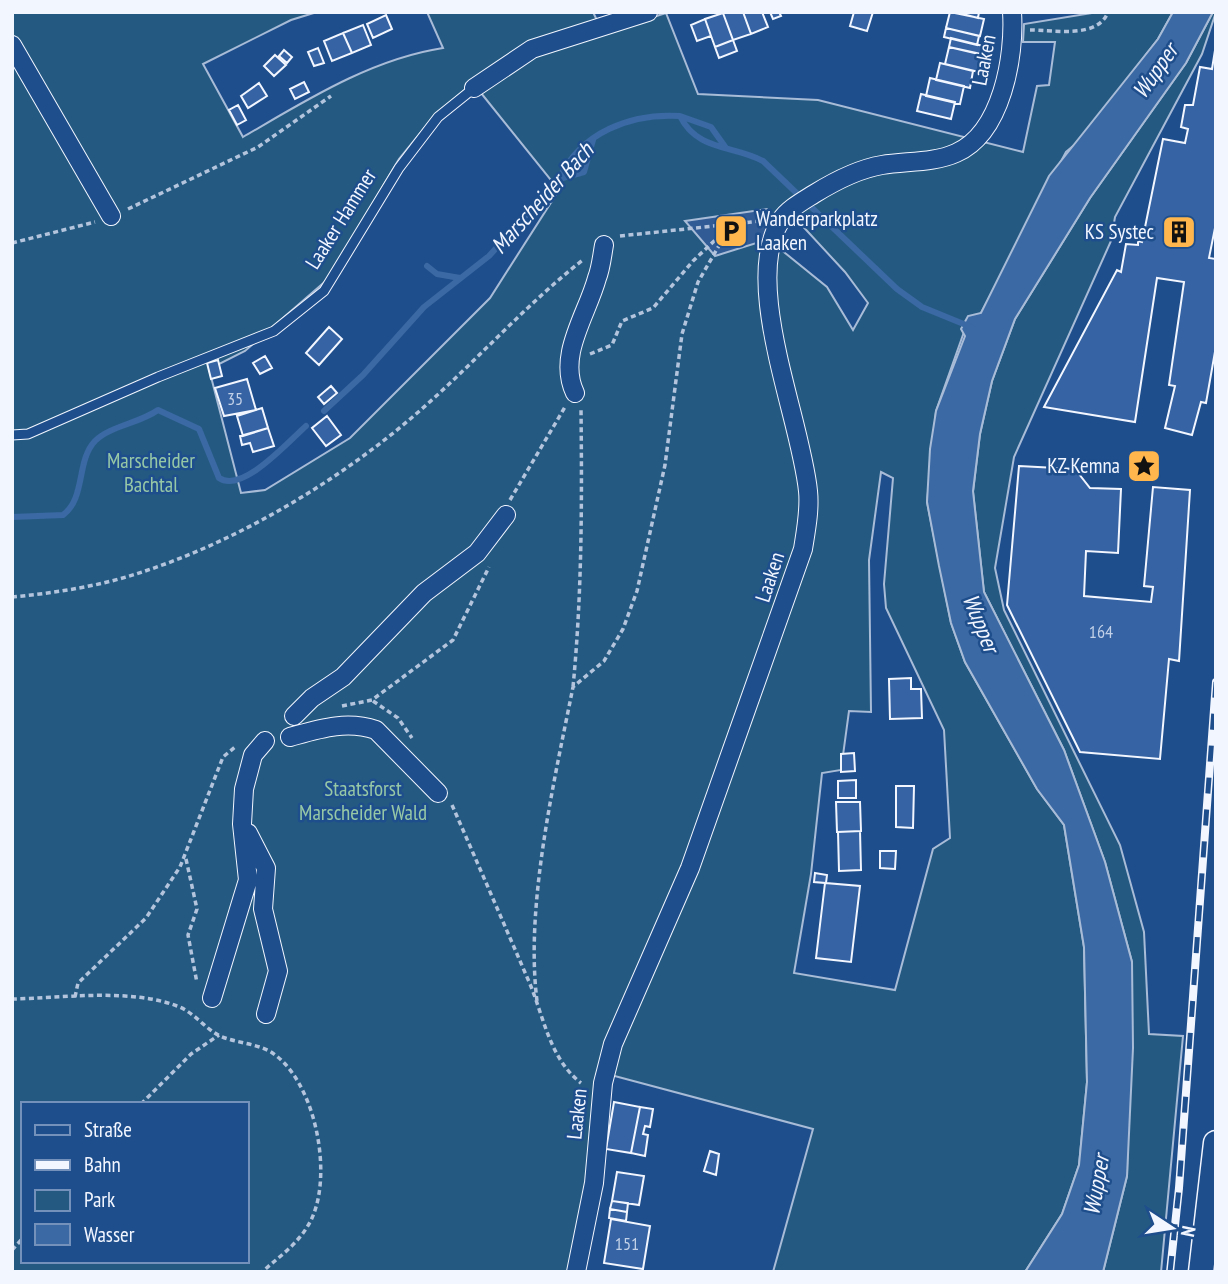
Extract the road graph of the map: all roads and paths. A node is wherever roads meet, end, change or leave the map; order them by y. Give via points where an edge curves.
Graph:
1 (648, 12) edge
2 (1012, 12) edge
3 (1108, 12) edge
4 (1030, 30) dead end
5 (12, 45) edge
6 (474, 88) joint
7 (331, 96) dead end
8 (788, 213) junction
9 (111, 216) junction
10 (731, 225) junction
11 (12, 243) edge
12 (604, 246) junction
13 (575, 393) joint
14 (12, 435) edge
15 (506, 515) dead end
16 (12, 597) edge
17 (573, 687) junction
18 (372, 700) dead end
19 (293, 716) dead end
20 (290, 737) dead end
21 (265, 741) dead end
22 (419, 749) dead end
23 (443, 794) joint
24 (242, 824) junction
25 (75, 997) junction
26 (203, 999) junction
27 (13, 1000) edge
28 (537, 1001) junction
29 (266, 1014) dead end
30 (196, 1016) junction
31 (219, 1035) junction
32 (581, 1083) dead end
33 (143, 1102) edge
34 (1216, 1143) edge
35 (262, 1272) edge
36 (576, 1272) edge
37 (1201, 1272) edge

1 - 6 street, Laaker Hammer via 532,50
2 - 8 street, Laaken via 1012,59 1005,87 968,147 938,158 860,170
3 - 4 path via 1105,20 1090,30
5 - 9 street
6 - 14 lane, Laaker Hammer via 438,117 399,168 324,291 274,331 28,434
7 - 9 path via 258,147
8 - 10 path
8 - 36 street, Laaken via 768,264 768,310 801,444 808,493 803,549 690,868 613,1044 603,1083 594,1184
9 - 11 path
10 - 12 path via 647,231 619,236
10 - 17 path via 698,282 682,334 665,465 637,591 623,629 604,661
12 - 13 street via 598,277 573,340 568,379
12 - 16 path via 539,295 483,355 414,416 344,469 248,526 142,573 54,593
13 - 17 path via 581,407 583,531
15 - 19 street via 477,553 424,593 343,677
17 - 28 path via 534,924
18 - 22 path via 398,718
20 - 23 street via 330,725 376,730
21 - 24 street via 253,755 244,789
23 - 28 path
24 - 26 street via 248,880
24 - 29 street via 266,869 263,909 278,971
25 - 26 path via 78,983 146,918 186,857 197,909 188,935
25 - 27 path
25 - 30 path via 141,998 176,1005
26 - 30 path
28 - 32 path via 556,1051 568,1073
30 - 31 path
31 - 33 path via 191,1054
31 - 35 path via 271,1053 288,1067 308,1103 320,1148 313,1215 292,1246
34 - 37 main road

